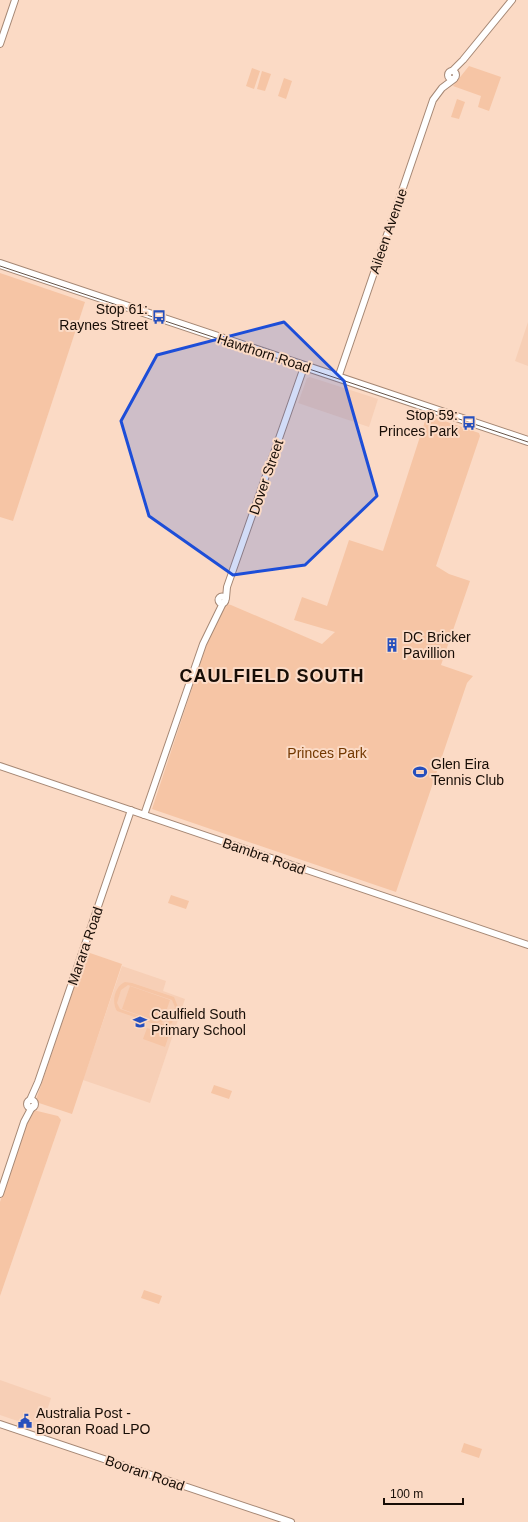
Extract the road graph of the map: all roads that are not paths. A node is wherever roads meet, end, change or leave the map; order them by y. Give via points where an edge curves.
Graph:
1 (15, 0) edge
2 (512, 0) edge
3 (0, 44) edge
4 (0, 264) edge
5 (304, 366) junction
6 (338, 378) junction
7 (528, 441) edge
8 (0, 766) edge
9 (131, 810) junction
10 (144, 815) junction
11 (528, 945) edge
12 (0, 1194) edge
13 (0, 1424) edge
14 (291, 1522) edge

1 - 3 street
2 - 6 street, Aileen Avenue via 433,100
4 - 5 main road, Hawthorn Road
5 - 6 main road, Hawthorn Road
5 - 10 street, Dover Street
6 - 7 main road, Hawthorn Road
8 - 9 street, Bambra Road
9 - 10 street, Bambra Road
9 - 12 street, Marara Road
10 - 11 street, Bambra Road
13 - 14 street, Booran Road

